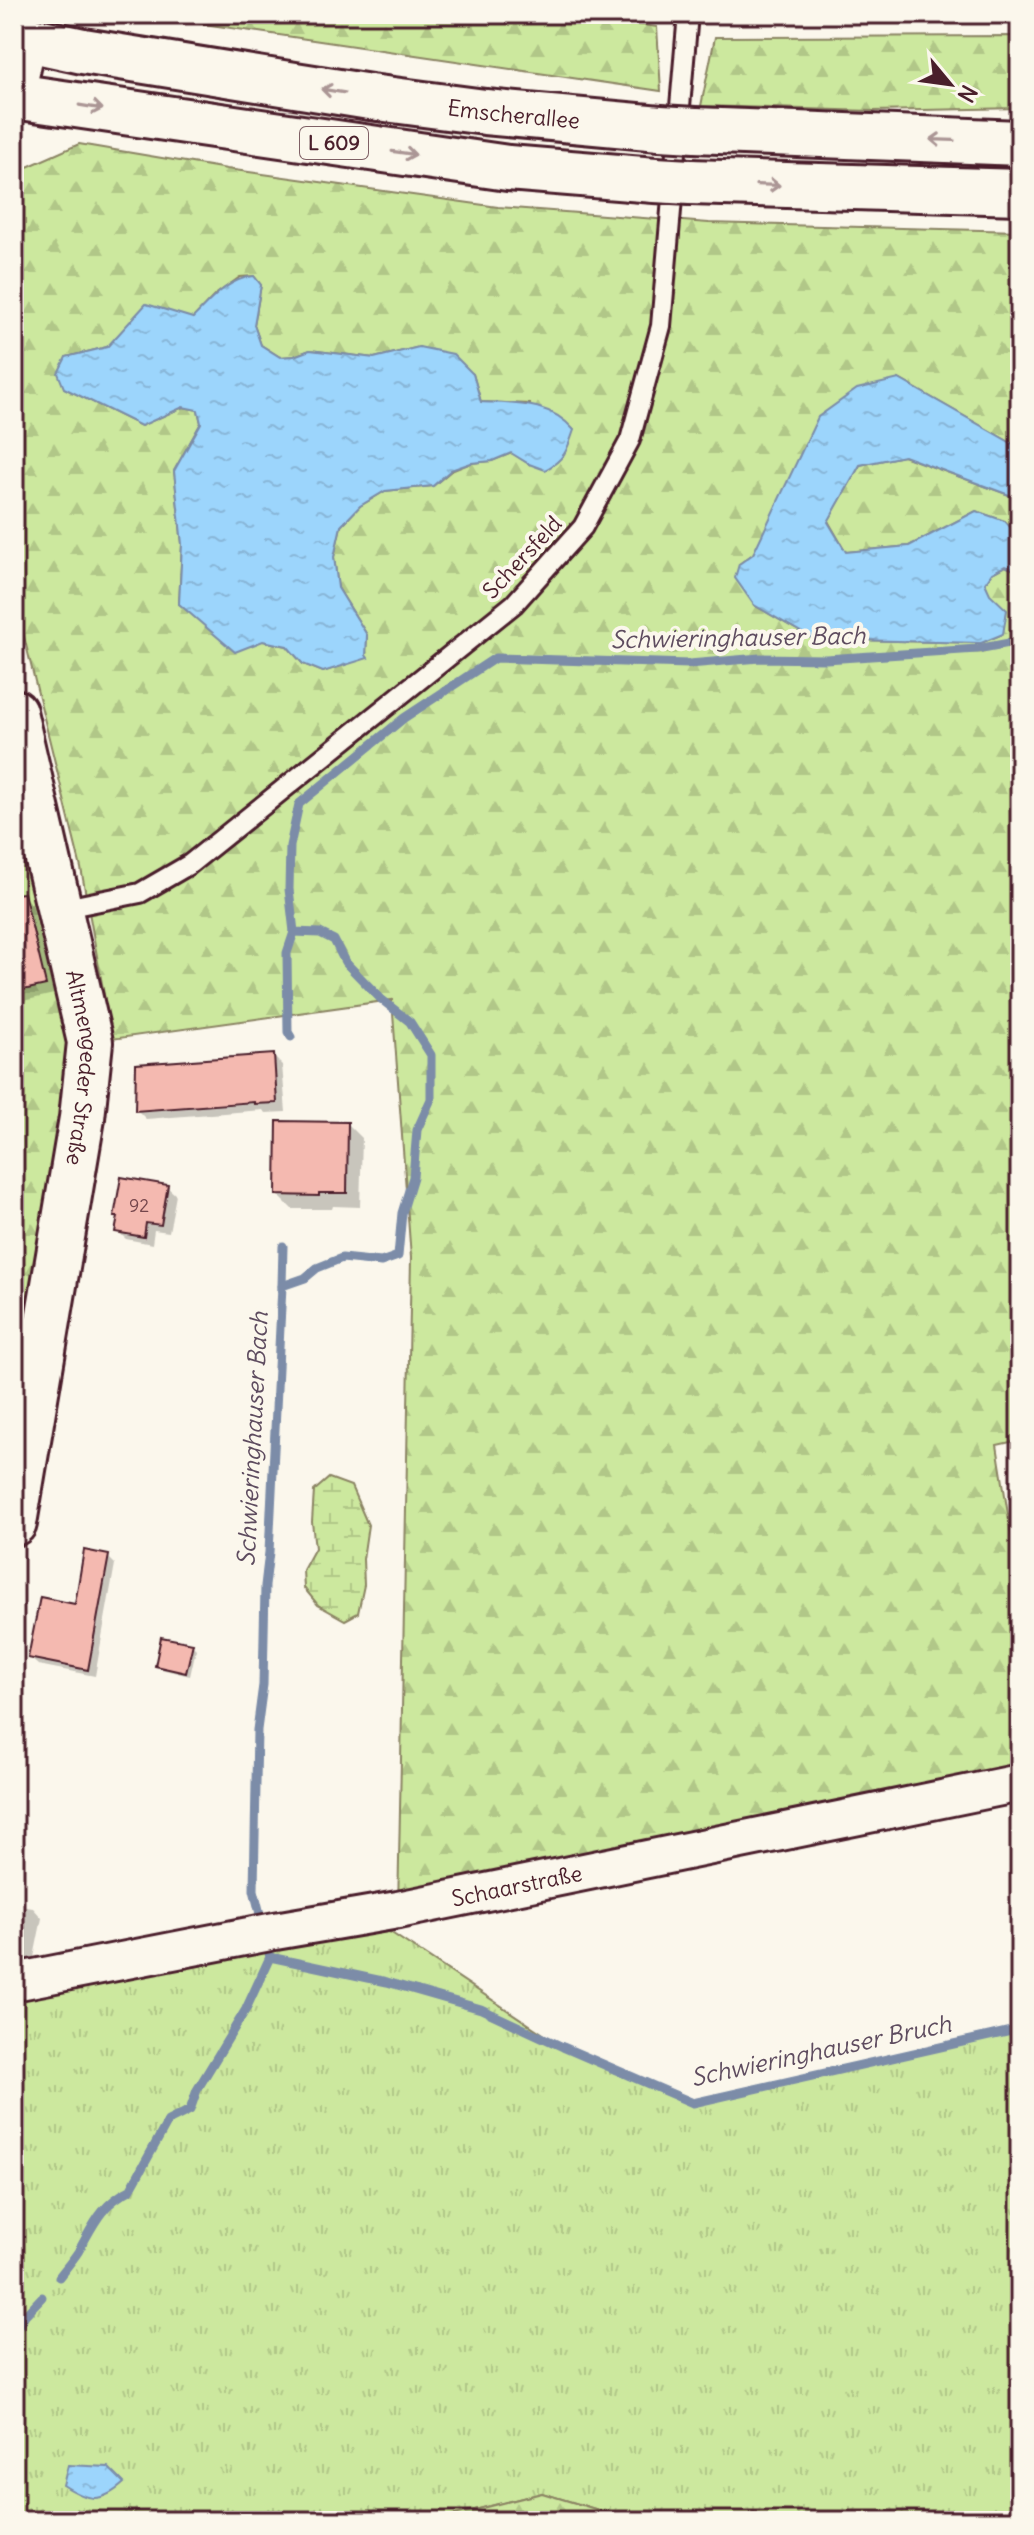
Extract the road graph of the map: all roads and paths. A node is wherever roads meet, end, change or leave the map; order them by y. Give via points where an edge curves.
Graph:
1 (688, 14) edge
2 (19, 38) edge
3 (14, 86) edge
4 (14, 96) edge
5 (1020, 143) edge
6 (1020, 192) edge
7 (14, 712) edge
8 (60, 909) junction
9 (14, 1523) edge
10 (1020, 1783) edge
11 (14, 1982) edge

1 - 8 lane, Schersfeld via 661,326 630,440 583,527 514,604 190,864 140,893
2 - 3 main road
5 -> 2 main road, Emscherallee / L 609 via 678,129 485,112
4 -> 6 main road, L 609 via 508,168 672,181
7 - 8 main road, Altmengeder Straße
8 - 9 main road, Altmengeder Straße via 90,1042
10 - 11 street, Schaarstraße

